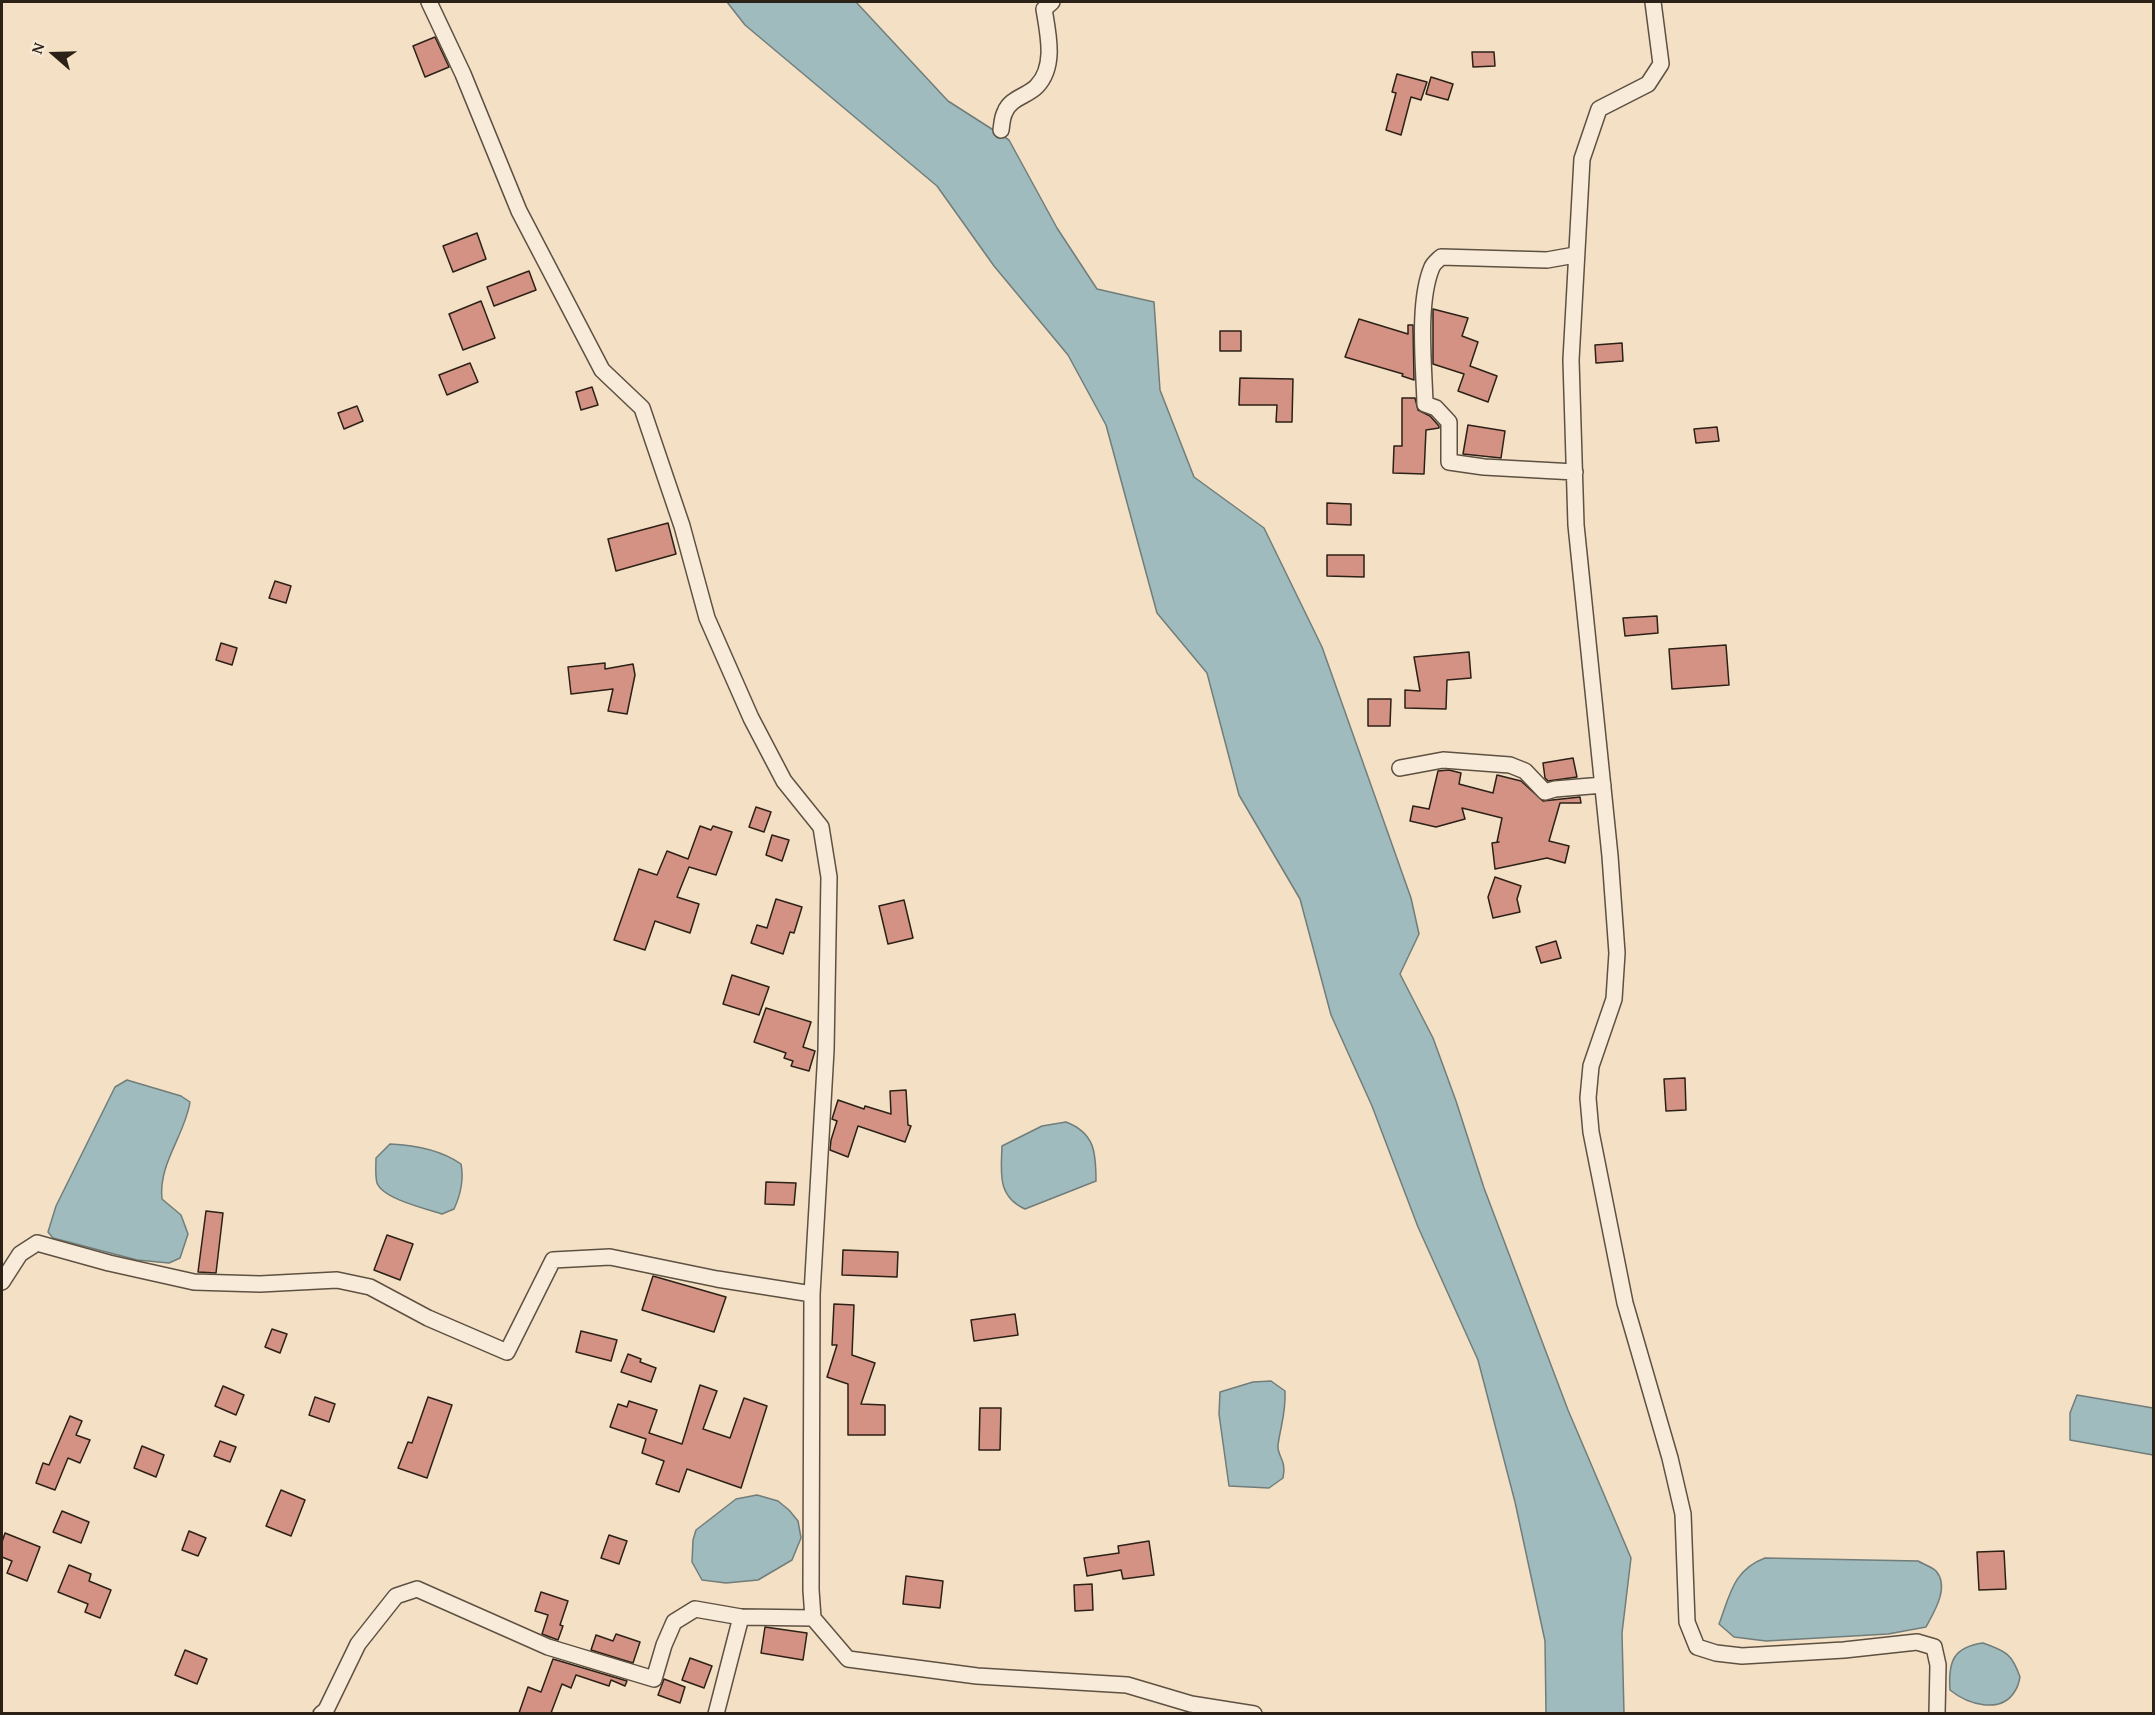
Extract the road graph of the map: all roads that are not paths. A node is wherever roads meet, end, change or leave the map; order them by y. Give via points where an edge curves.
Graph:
1 (429, 2) edge
2 (1052, 2) edge
3 (1653, 2) edge
4 (1001, 130) dead end
5 (1575, 255) junction
6 (1575, 472) junction
7 (1400, 768) dead end
8 (1603, 785) junction
9 (2, 1282) edge
10 (812, 1294) junction
11 (741, 1617) junction
12 (813, 1618) junction
13 (1232, 1712) edge
14 (321, 1713) edge
15 (716, 1713) edge
16 (1254, 1713) edge
17 (1937, 1713) edge

1 - 10 street via 519,211 602,370 642,408 682,526 707,618 784,781 821,827 829,877 826,1050
2 - 4 street via 1044,9 1049,45 1047,69 1037,85 1005,110
3 - 5 street via 1660,64 1648,84 1599,109 1582,159
5 - 6 street via 1571,360
5 - 6 street via 1547,260 1442,256 1433,265 1426,293 1423,337 1425,404 1436,408 1449,422 1449,462
6 - 8 street via 1576,525
7 - 8 street via 1443,760 1510,765 1525,771 1545,792
8 - 17 street via 1617,953 1614,999 1591,1066 1587,1098 1624,1303 1683,1514 1687,1622 1698,1647 1742,1656 1917,1642 1934,1647 1938,1665
9 - 10 street via 20,1254 37,1243 194,1282 337,1280 370,1287 428,1318 507,1352 553,1260 610,1257
10 - 12 street
11 - 12 street
11 - 14 street via 695,1609 674,1622 654,1679 548,1647 417,1589 396,1596 358,1644
11 - 15 street
12 - 13 street via 848,1659 977,1676 1127,1685
13 - 16 street

